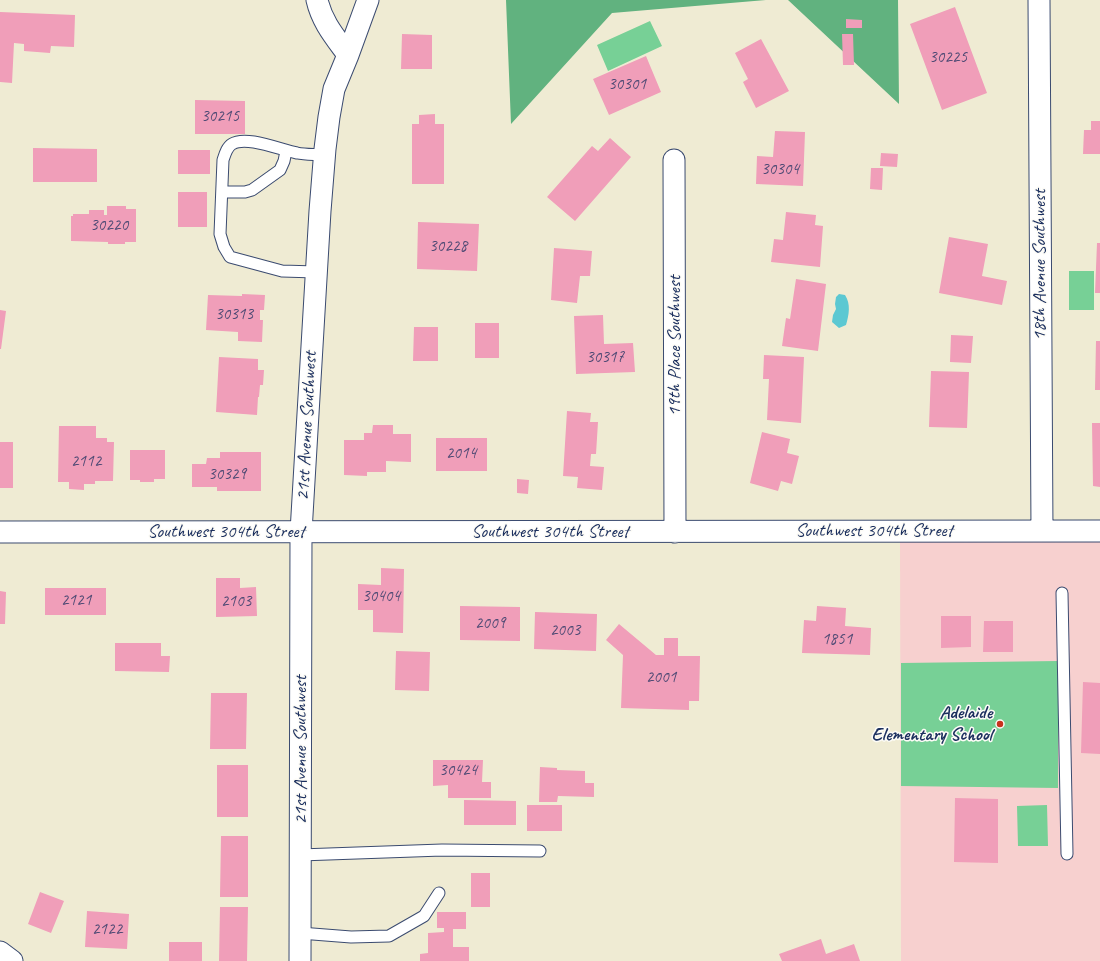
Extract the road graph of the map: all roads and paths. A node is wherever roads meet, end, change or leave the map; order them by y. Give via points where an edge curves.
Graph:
1 (317, 0) edge
2 (368, 0) edge
3 (1039, 0) edge
4 (348, 55) junction
5 (286, 151) junction
6 (325, 155) junction
7 (674, 160) dead end
8 (222, 192) junction
9 (316, 272) junction
10 (1042, 531) junction
11 (1100, 531) edge
12 (0, 532) edge
13 (301, 532) junction
14 (675, 532) junction
15 (1062, 593) dead end
16 (540, 851) dead end
17 (1067, 854) dead end
18 (300, 855) junction
19 (439, 894) dead end
20 (300, 933) junction
21 (0, 952) edge
22 (12, 961) edge
23 (300, 961) edge

1 - 4 street via 328,28
2 - 4 street, 21st Avenue Southwest
3 - 10 street, 18th Avenue Southwest
4 - 6 street, 21st Avenue Southwest via 334,89
5 - 6 lane
5 - 8 lane via 280,170 252,190
5 - 8 lane via 254,142 233,144 226,150 223,160
6 - 9 street, 21st Avenue Southwest
7 - 14 street, 19th Place Southwest
8 - 9 lane via 220,234 230,258 282,271
9 - 13 street, 21st Avenue Southwest
10 - 11 street, Southwest 304th Street
10 - 14 street, Southwest 304th Street
12 - 13 street, Southwest 304th Street
13 - 14 street, Southwest 304th Street
13 - 18 street, 21st Avenue Southwest
15 - 17 lane
16 - 18 lane via 442,850
18 - 20 street, 21st Avenue Southwest
19 - 20 lane via 424,916 389,936 351,937
20 - 23 street, 21st Avenue Southwest
21 - 22 street

